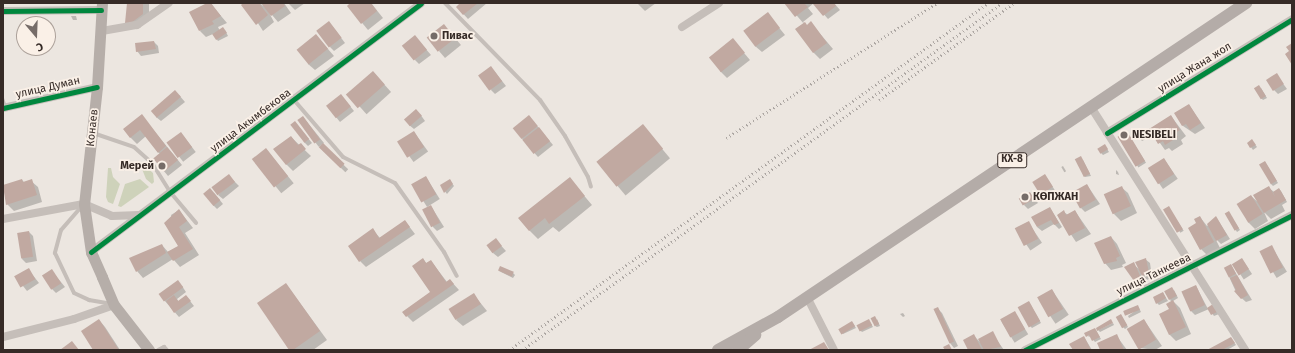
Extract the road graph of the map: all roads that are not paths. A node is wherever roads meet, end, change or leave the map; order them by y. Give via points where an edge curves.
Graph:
1 (170, 3) edge
2 (421, 3) edge
3 (445, 3) edge
4 (719, 3) edge
5 (1246, 3) edge
6 (101, 6) edge
7 (3, 11) edge
8 (1292, 19) edge
9 (682, 27) dead end
10 (102, 31) junction
11 (97, 87) junction
12 (294, 100) junction
13 (1091, 107) junction
14 (3, 108) edge
15 (93, 133) junction
16 (1107, 133) junction
17 (591, 187) dead end
18 (171, 193) junction
19 (84, 204) junction
20 (139, 215) junction
21 (1292, 215) edge
22 (3, 219) edge
23 (196, 223) dead end
24 (91, 252) junction
25 (1192, 267) junction
26 (457, 276) dead end
27 (807, 297) junction
28 (114, 305) junction
29 (778, 317) junction
30 (3, 337) edge
31 (145, 349) edge
32 (158, 350) edge
33 (167, 350) edge
34 (718, 350) edge
35 (738, 350) edge
36 (834, 350) edge
37 (1025, 350) edge
38 (1244, 350) edge

1 - 10 street via 137,25
2 - 12 street, улица Акымбекова
3 - 17 lane via 540,100 565,136
4 - 9 street
5 - 13 main road, КХ-8
6 - 7 street
6 - 10 main road, Конаев
8 - 16 street, улица Жана жол
10 - 11 main road, Конаев
11 - 14 street, улица Думан
11 - 15 main road, Конаев
12 - 18 street, улица Акымбекова
12 - 26 lane via 344,157 395,183 444,252
13 - 16 street
13 - 27 main road, КХ-8
15 - 18 lane via 134,147 152,163
15 - 19 main road, Конаев
16 - 25 street
18 - 20 street, улица Акымбекова
18 - 23 lane
19 - 20 street via 112,216
19 - 22 street
19 - 24 main road, Конаев
19 - 28 lane via 61,230 55,253 74,293 88,300
20 - 24 street, улица Акымбекова
21 - 25 street, улица Танкеева
24 - 28 main road, Конаев
25 - 37 street, улица Танкеева
25 - 38 street
27 - 29 main road, КХ-8
27 - 36 street
28 - 30 street via 74,319
28 - 31 main road, Конаев
29 - 34 main road, КХ-8
29 - 35 main road, КХ-8
32 - 33 lane via 164,347

